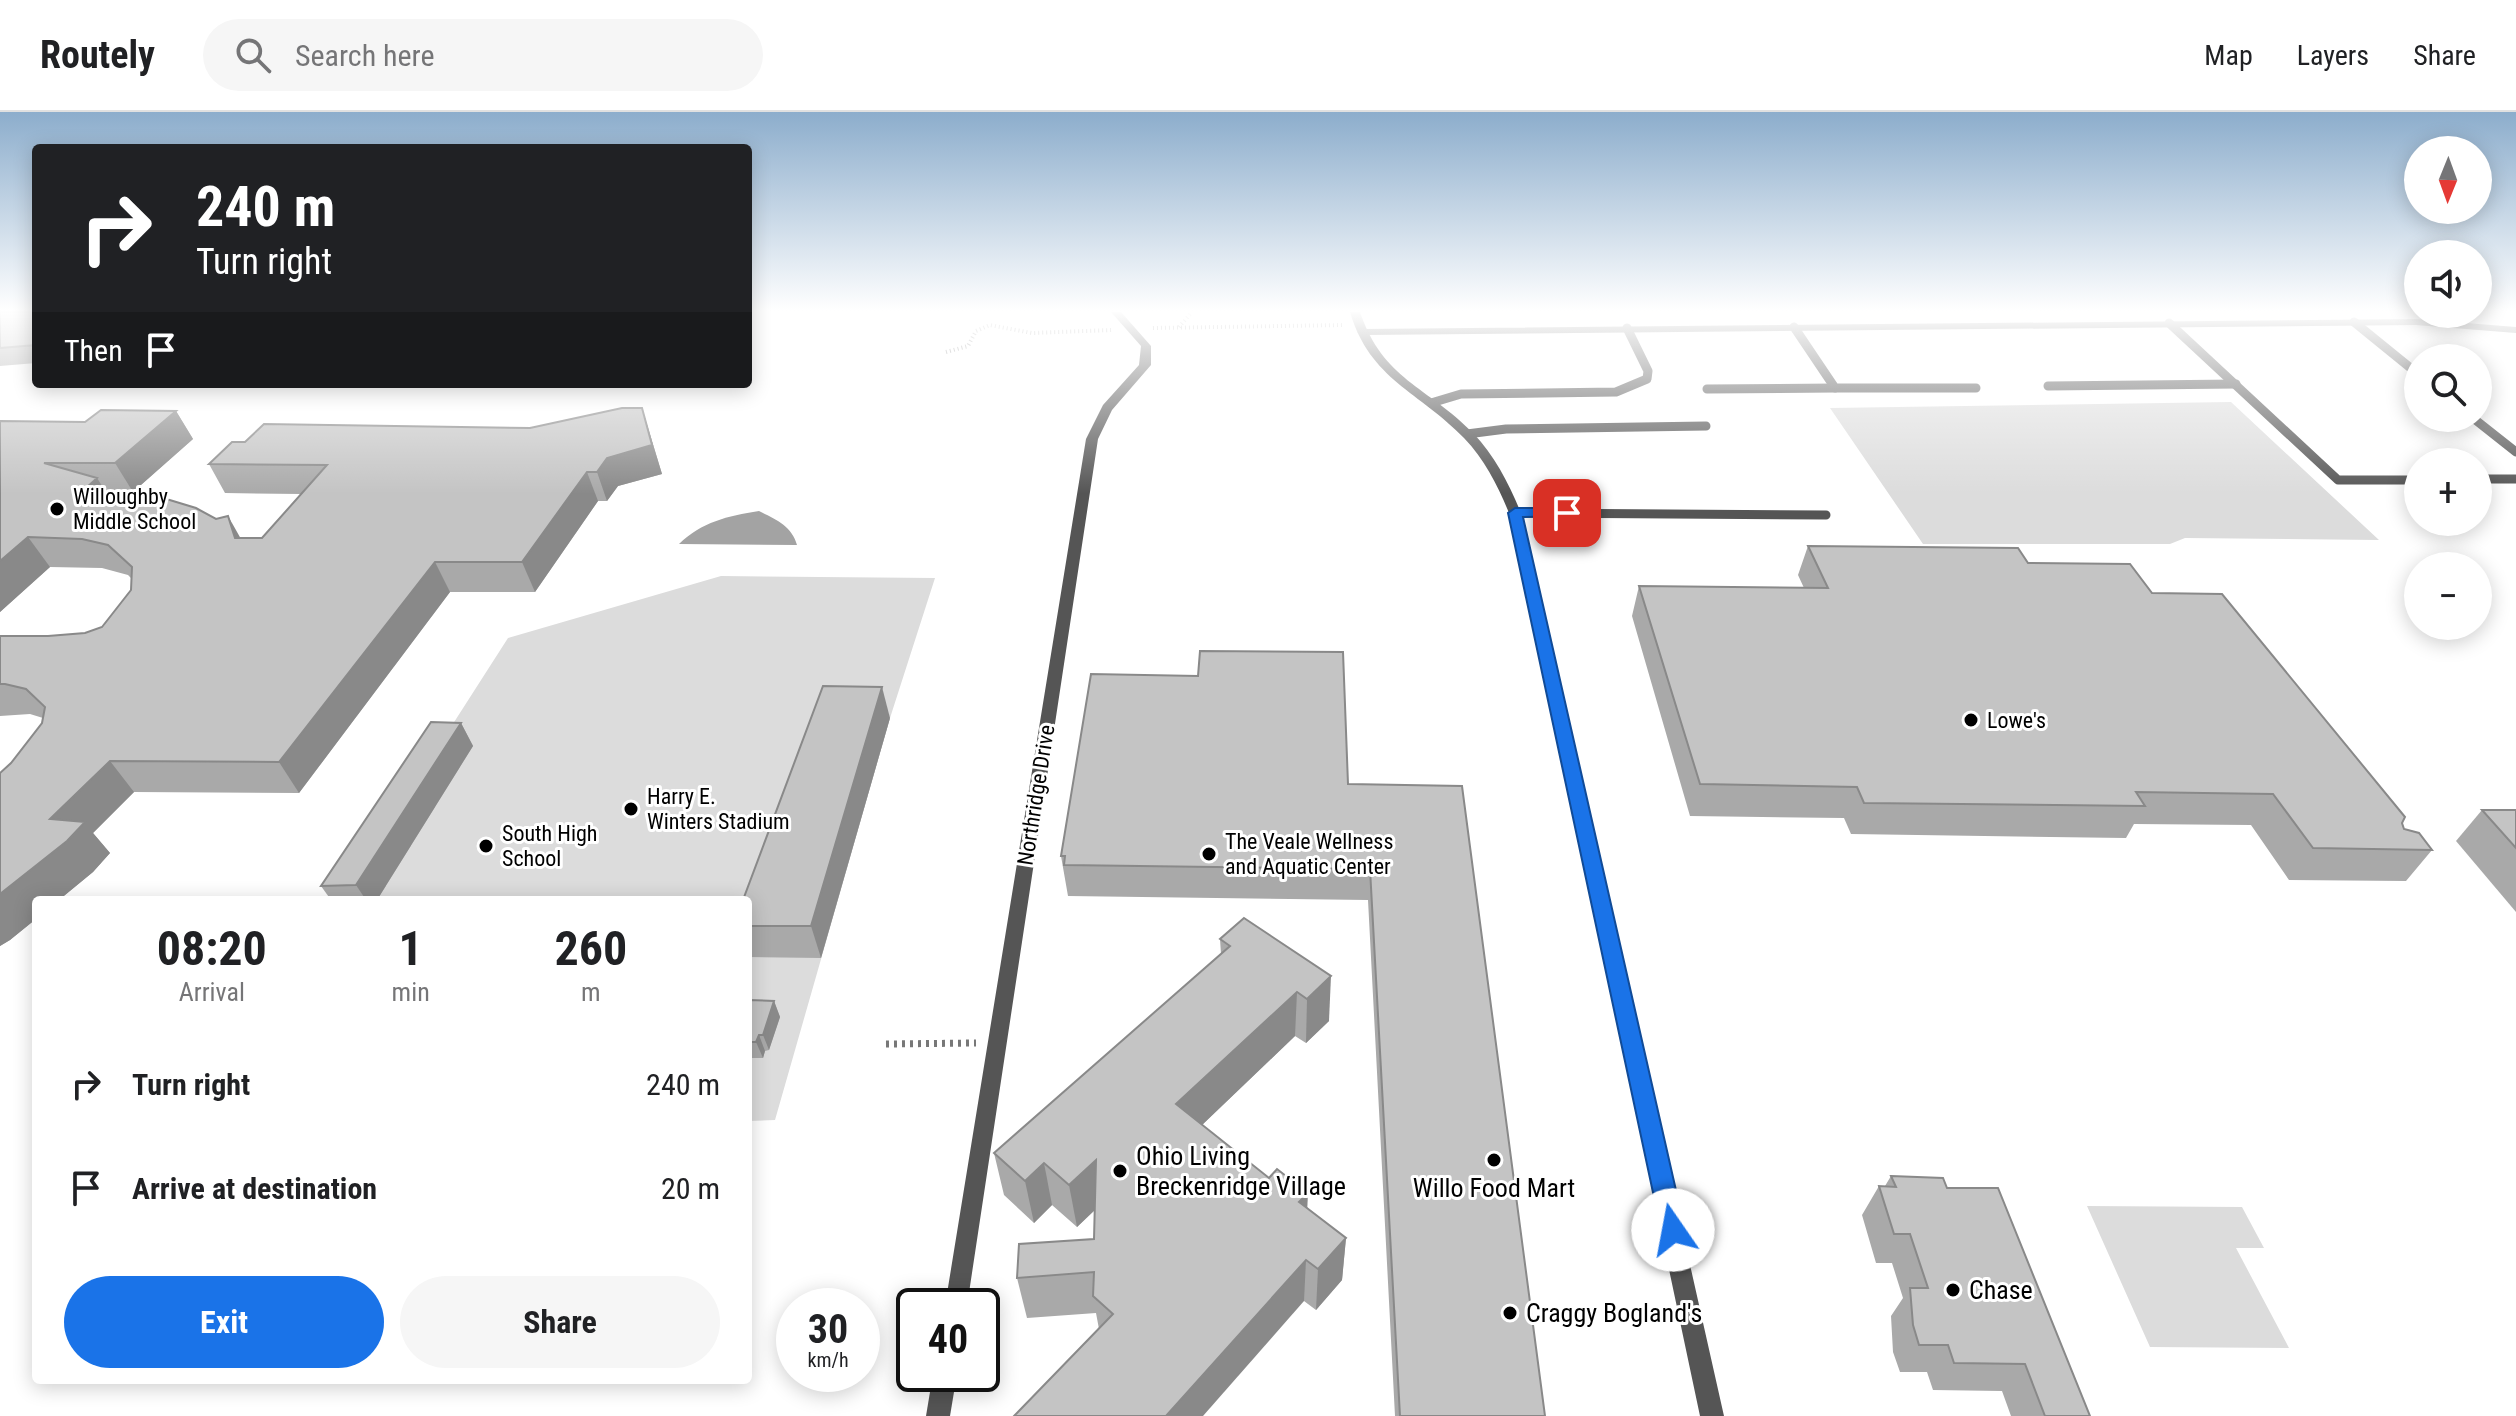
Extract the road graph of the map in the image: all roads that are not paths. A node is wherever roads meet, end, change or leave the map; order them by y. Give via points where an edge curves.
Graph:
1 (1137, 373) edge
2 (1389, 373) edge
3 (1648, 373) edge
4 (1825, 373) edge
5 (2224, 373) edge
6 (2236, 384) junction
7 (2048, 386) dead end
8 (1835, 388) junction
9 (1976, 388) dead end
10 (1707, 389) dead end
11 (1431, 403) junction
12 (1706, 426) dead end
13 (2491, 432) edge
14 (1467, 434) junction
15 (2516, 452) edge
16 (2492, 479) edge
17 (2516, 479) edge
18 (2404, 480) edge
19 (1515, 513) junction
20 (1826, 515) dead end
21 (959, 1288) edge
22 (942, 1392) edge
23 (938, 1416) edge
24 (1712, 1416) edge

1 - 21 street, Northridge Drive via 1109,402 1092,439
2 - 11 street
3 - 11 lane via 1647,379 1616,392 1461,394
4 - 8 lane
5 - 6 lane
6 - 7 lane
6 - 18 lane via 2338,480
8 - 9 lane
8 - 10 lane
11 - 14 street
12 - 14 lane
13 - 15 lane
14 - 19 street via 1500,475
16 - 17 lane
19 - 20 lane
19 - 24 street
22 - 23 street

